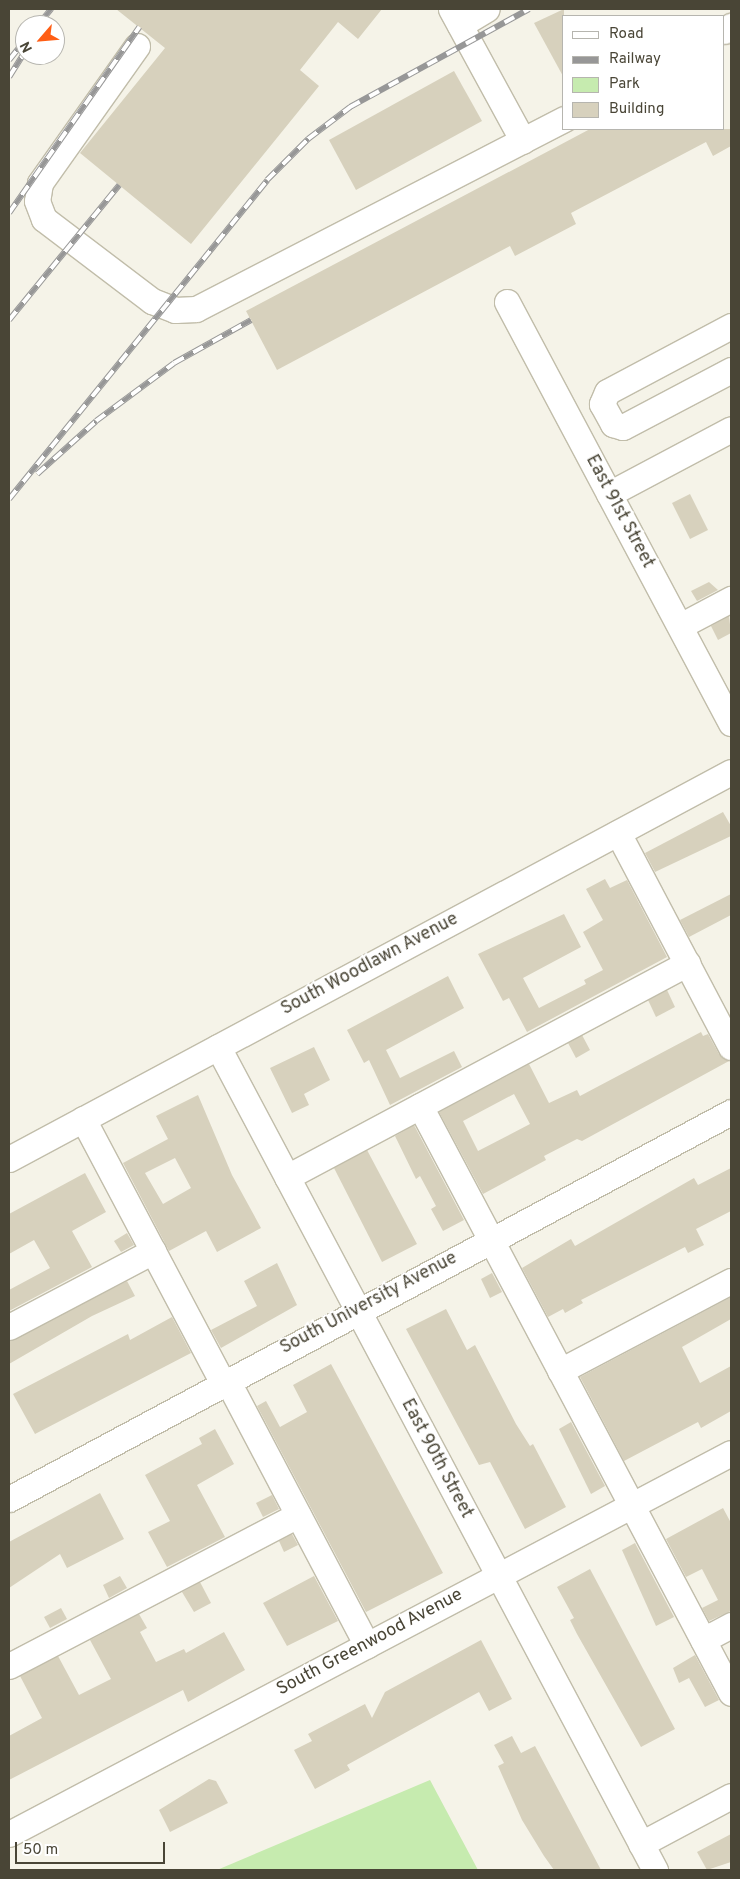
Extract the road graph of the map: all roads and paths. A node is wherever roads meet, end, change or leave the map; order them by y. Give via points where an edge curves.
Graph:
1 (487, 9) edge
2 (456, 17) edge
3 (137, 46) dead end
4 (562, 120) edge
5 (523, 141) junction
6 (507, 302) dead end
7 (731, 326) edge
8 (731, 370) edge
9 (731, 429) edge
10 (610, 494) junction
11 (731, 599) edge
12 (680, 626) junction
13 (731, 723) edge
14 (731, 772) edge
15 (618, 833) junction
16 (687, 963) junction
17 (218, 1047) junction
18 (731, 1047) edge
19 (420, 1106) junction
20 (731, 1112) edge
21 (83, 1119) junction
22 (9, 1159) edge
23 (287, 1177) junction
24 (491, 1239) junction
25 (153, 1252) junction
26 (731, 1281) edge
27 (357, 1310) junction
28 (9, 1327) edge
29 (560, 1371) junction
30 (225, 1382) junction
31 (731, 1453) edge
32 (9, 1499) edge
33 (631, 1506) junction
34 (298, 1514) junction
35 (498, 1576) junction
36 (731, 1625) edge
37 (703, 1640) junction
38 (367, 1645) junction
39 (9, 1666) edge
40 (731, 1693) edge
41 (731, 1796) edge
42 (9, 1834) edge
43 (641, 1844) junction
44 (655, 1870) edge

1 - 2 street
2 - 5 street
3 - 5 street via 40,183 37,201 44,219 152,302 174,310 196,310
4 - 5 street
6 - 10 street, East 91st Street
7 - 8 street via 607,392 602,404 612,424 623,427
9 - 10 street
10 - 12 street, East 91st Street
11 - 12 street
12 - 13 street, East 91st Street
14 - 15 street, South Woodlawn Avenue
15 - 16 street
15 - 17 street, South Woodlawn Avenue
16 - 18 street
16 - 19 street
17 - 21 street, South Woodlawn Avenue
17 - 23 street, East 90th Street
19 - 23 street
19 - 24 street
20 - 24 street, South University Avenue
21 - 22 street, South Woodlawn Avenue
21 - 25 street
23 - 27 street, East 90th Street
24 - 27 street, South University Avenue
24 - 29 street
25 - 28 street
25 - 30 street
26 - 29 street
27 - 30 street, South University Avenue
27 - 35 street, East 90th Street
29 - 33 street
30 - 32 street, South University Avenue
30 - 34 street
31 - 33 street, South Greenwood Avenue
33 - 35 street, South Greenwood Avenue
33 - 37 street
34 - 38 street
34 - 39 street
35 - 38 street, South Greenwood Avenue
35 - 43 street, East 90th Street
36 - 37 street
37 - 40 street
38 - 42 street, South Greenwood Avenue
41 - 43 street
43 - 44 street, East 90th Street

